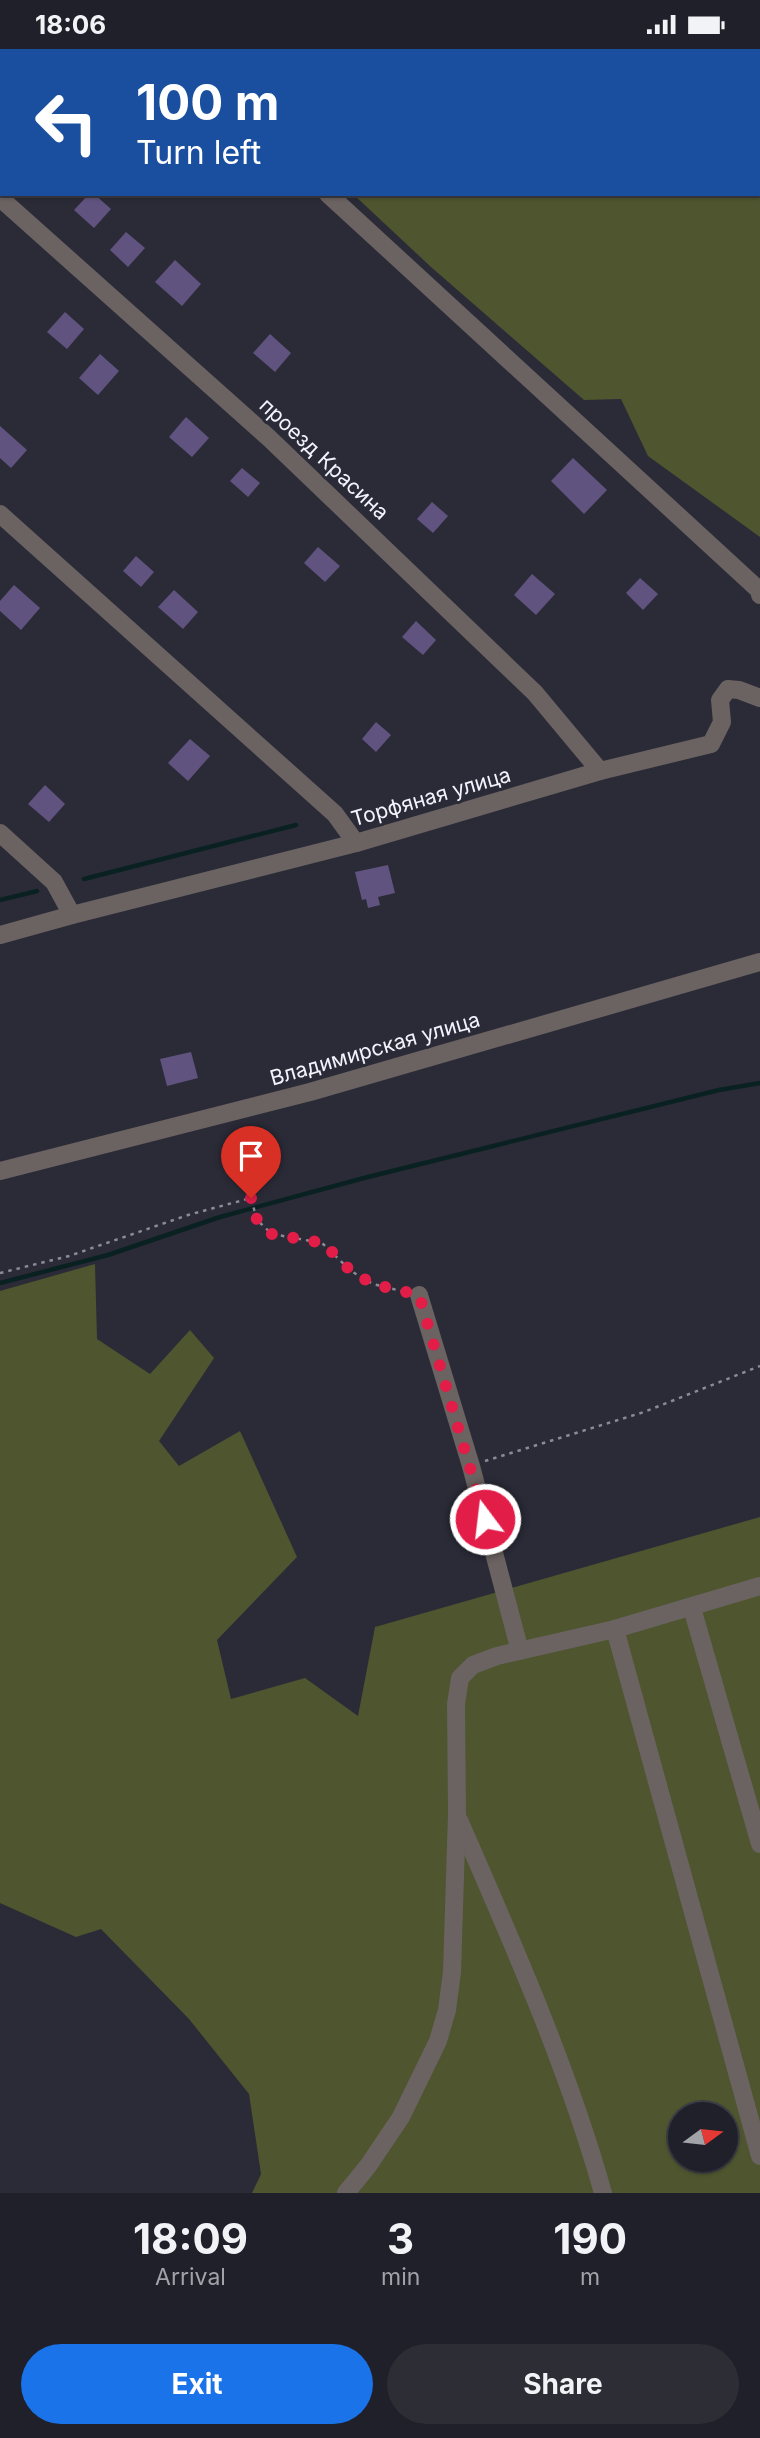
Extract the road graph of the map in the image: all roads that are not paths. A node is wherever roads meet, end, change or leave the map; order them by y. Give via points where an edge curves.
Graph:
1 (330, 196) edge
2 (0, 198) edge
3 (0, 514) edge
4 (760, 595) edge
5 (760, 698) edge
6 (600, 771) junction
7 (0, 833) edge
8 (356, 843) junction
9 (72, 915) junction
10 (0, 935) edge
11 (760, 962) edge
12 (0, 1171) edge
13 (419, 1295) road end
14 (760, 1586) edge
15 (692, 1608) junction
16 (615, 1629) junction
17 (520, 1651) junction
18 (457, 1813) junction
19 (760, 1844) edge
20 (760, 2156) edge
21 (346, 2193) edge
22 (604, 2193) edge

1 - 4 street
2 - 6 street, проезд Красина via 279,447 535,693
3 - 8 street via 335,814
5 - 6 street, Торфяная улица via 728,689 720,700 722,722 711,744
6 - 8 street, Торфяная улица
7 - 9 street via 54,881
8 - 9 street, Торфяная улица
9 - 10 street, Торфяная улица
11 - 12 street, Владимирская улица via 310,1092
13 - 17 street
14 - 15 street
15 - 16 street
15 - 19 street
16 - 17 street
16 - 20 street
17 - 18 street via 473,1665 460,1678
18 - 21 street via 452,1972 438,2041 401,2117
18 - 22 street via 584,2126

